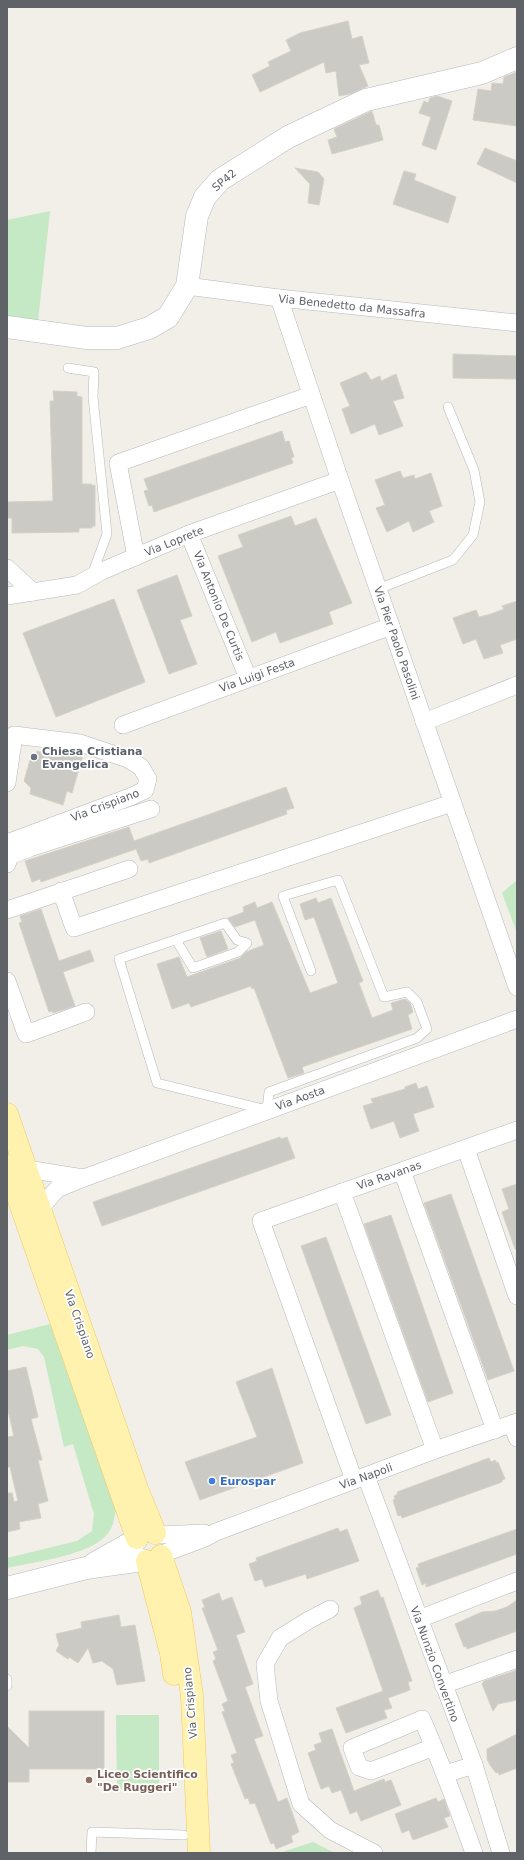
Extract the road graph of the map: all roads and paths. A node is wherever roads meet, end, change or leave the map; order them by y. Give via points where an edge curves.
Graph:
1 (517, 58) edge
2 (187, 286) junction
3 (279, 298) junction
4 (517, 324) edge
5 (7, 327) edge
6 (68, 368) dead end
7 (311, 395) junction
8 (448, 407) dead end
9 (340, 480) junction
10 (189, 534) junction
11 (136, 556) junction
12 (7, 568) edge
13 (91, 577) junction
14 (378, 589) junction
15 (33, 592) junction
16 (7, 596) edge
17 (391, 626) junction
18 (248, 678) junction
19 (517, 685) edge
20 (424, 722) junction
21 (123, 725) dead end
22 (7, 783) edge
23 (452, 803) junction
24 (151, 809) dead end
25 (7, 843) edge
26 (7, 864) edge
27 (129, 869) dead end
28 (62, 891) junction
29 (7, 910) edge
30 (176, 940) junction
31 (311, 971) dead end
32 (7, 981) edge
33 (517, 987) edge
34 (86, 1012) dead end
35 (517, 1019) edge
36 (267, 1110) junction
37 (7, 1114) edge
38 (517, 1130) edge
39 (466, 1149) junction
40 (17, 1168) edge
41 (402, 1171) junction
42 (84, 1178) junction
43 (342, 1192) junction
44 (40, 1209) junction
45 (261, 1221) joint
46 (517, 1296) edge
47 (515, 1428) edge
48 (495, 1430) junction
49 (435, 1450) junction
50 (360, 1478) junction
51 (150, 1547) junction
52 (517, 1581) edge
53 (7, 1588) edge
54 (330, 1609) dead end
55 (419, 1619) junction
56 (517, 1659) edge
57 (7, 1679) edge
58 (443, 1685) junction
59 (7, 1686) edge
60 (434, 1747) dead end
61 (474, 1766) junction
62 (445, 1774) junction
63 (185, 1844) edge
64 (91, 1853) edge
65 (199, 1853) edge
66 (374, 1853) edge
67 (474, 1853) edge
68 (502, 1853) edge

1 - 2 main road, SP42 / SP42 via 482,73 366,100 288,137 220,180 205,197 197,216
2 - 3 street, Via Benedetto da Massafra
2 - 5 main road, SP42 / SP42 via 168,317 148,328 117,338 87,338
3 - 4 street, Via Benedetto da Massafra
3 - 7 street, Via Pier Paolo Pasolini
6 - 13 lane via 94,372 93,397 107,534
7 - 9 street, Via Pier Paolo Pasolini
7 - 11 street via 118,463
8 - 14 lane via 475,476 480,502 473,535 453,560
9 - 10 street, Via Loprete
9 - 14 street, Via Pier Paolo Pasolini
10 - 11 street, Via Loprete
10 - 18 street, Via Antonio De Curtis
11 - 13 street, Via Loprete
12 - 15 street
13 - 15 street, Via Loprete via 77,585
14 - 17 street, Via Pier Paolo Pasolini
15 - 16 street, Via Loprete
17 - 18 street, Via Luigi Festa
17 - 20 street, Via Pier Paolo Pasolini
18 - 21 street, Via Luigi Festa
19 - 20 street
20 - 23 street, Via Pier Paolo Pasolini
22 - 25 street, Via Crispiano via 14,735 80,743 128,759 141,767 148,779 145,790 130,797
23 - 28 street via 74,928
23 - 33 street, Via Pier Paolo Pasolini
24 - 26 street, Via Crispiano via 10,856
27 - 28 street
28 - 29 street
30 - 30 lane via 225,923 237,940 247,943 238,952 193,968
30 - 36 lane via 119,959 157,1083
31 - 36 lane via 283,896 338,880 384,997 407,992 417,1002 427,1029 417,1038 270,1092
32 - 34 street via 26,1034
35 - 36 street, Via Aosta
36 - 42 street, Via Aosta
37 - 40 main road, Via Crispiano
38 - 39 street, Via Ravanas
39 - 41 street, Via Ravanas
39 - 46 street
40 - 42 street
40 - 44 main road, Via Crispiano
40 - 51 main road, Via Crispiano
41 - 43 street, Via Ravanas
41 - 48 street
42 - 44 street, Via Aosta via 57,1189
43 - 45 street, Via Ravanas
43 - 49 street
44 - 51 main road, Via Crispiano via 137,1490
45 - 50 street, Via Nunzio Convertino
47 - 48 street, Via Napoli
48 - 49 street, Via Napoli
49 - 50 street, Via Napoli
50 - 51 street, Via Napoli via 216,1532
50 - 55 street, Via Nunzio Convertino
51 - 53 main road via 86,1568
51 - 63 main road, Via Crispiano via 173,1667 182,1738
51 - 65 main road, Via Crispiano via 180,1612 192,1696
52 - 55 street
54 - 66 street via 280,1638 265,1664 269,1701 301,1804 330,1830
55 - 58 street, Via Nunzio Convertino
56 - 58 street
57 - 59 lane
58 - 61 street, Via Nunzio Convertino
60 - 62 street
61 - 62 street
61 - 68 street, Via Nunzio Convertino
62 - 67 street
63 - 64 lane via 92,1832

